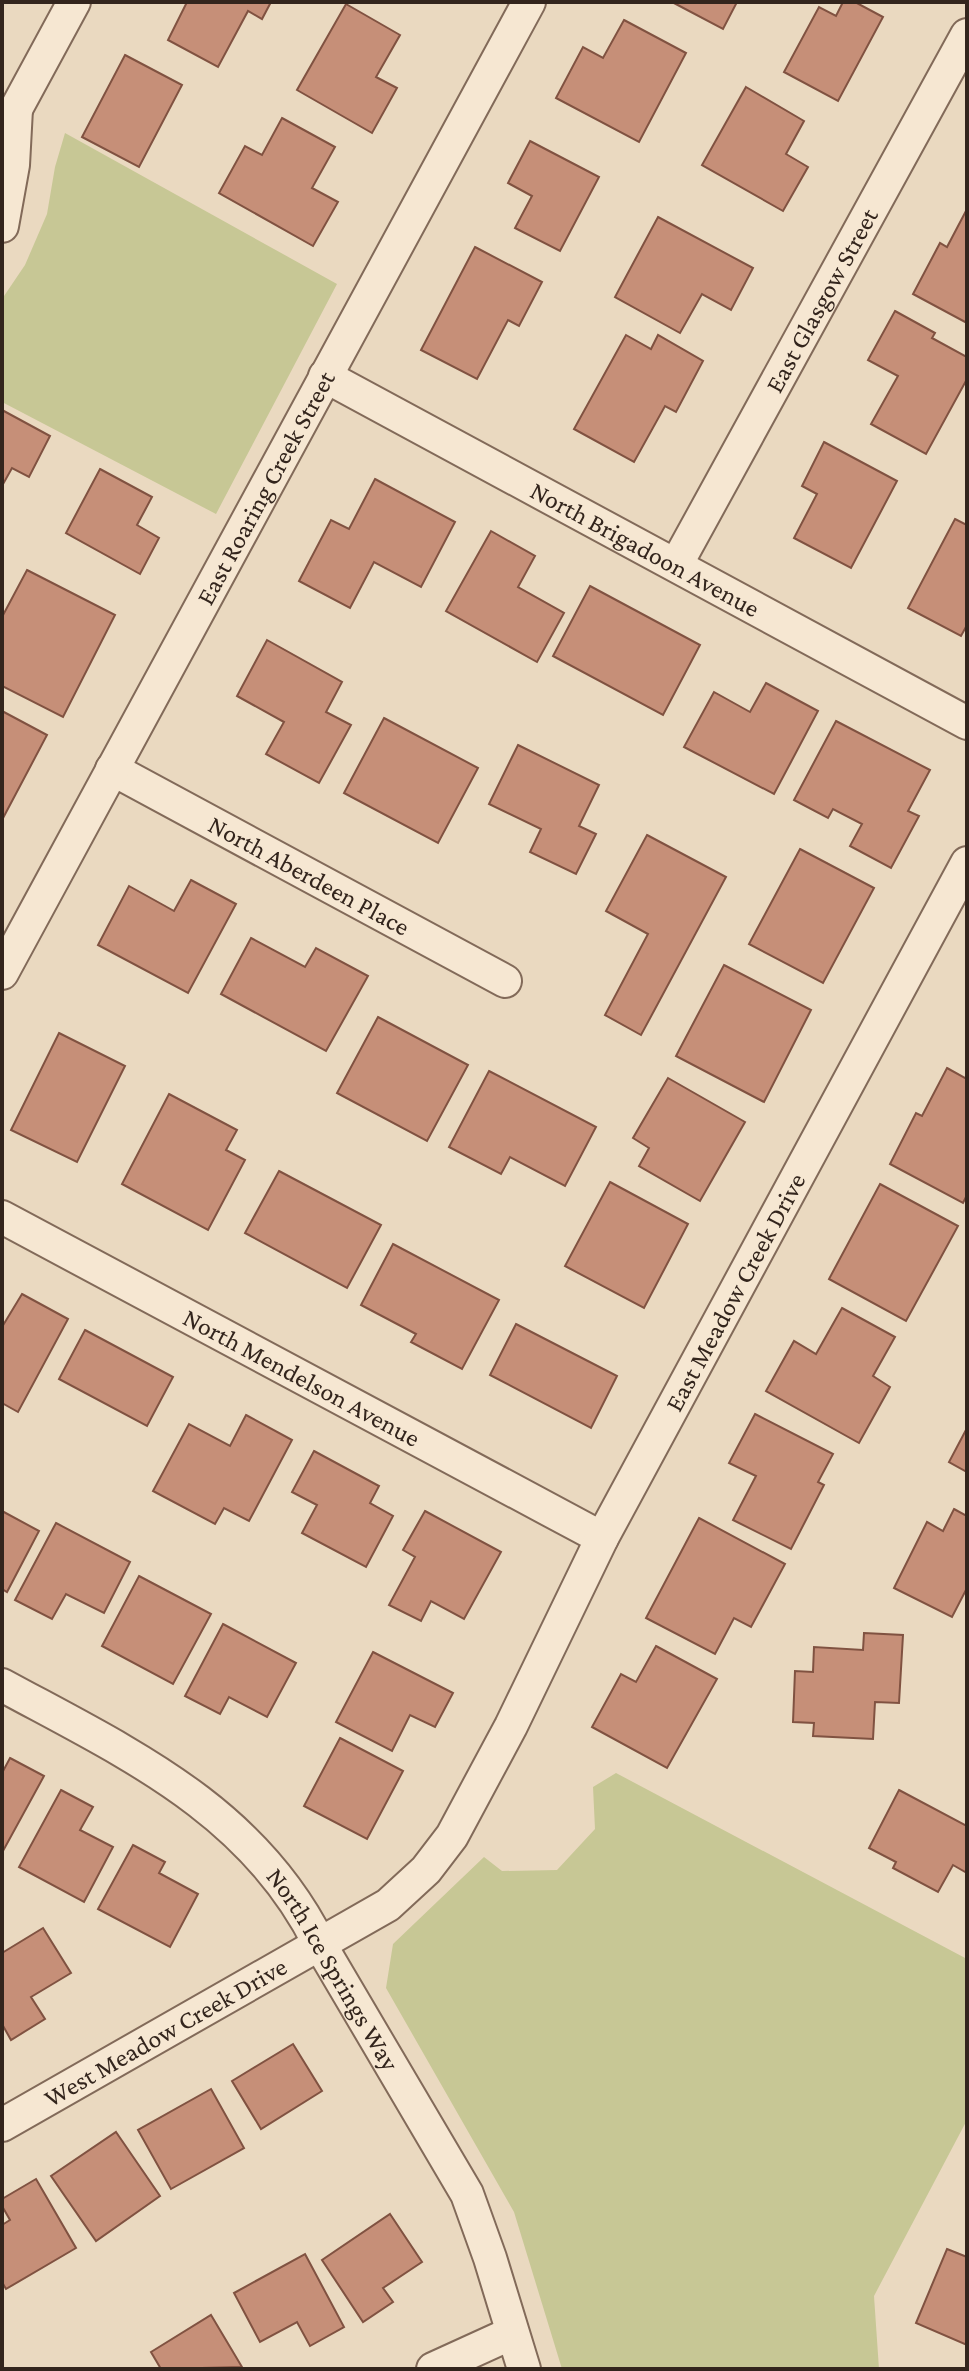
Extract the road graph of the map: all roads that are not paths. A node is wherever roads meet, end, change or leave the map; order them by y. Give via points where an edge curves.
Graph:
1 (74, 2) edge
2 (529, 2) edge
3 (967, 35) edge
4 (9, 118) edge
5 (2, 226) edge
6 (325, 376) junction
7 (676, 565) junction
8 (967, 723) edge
9 (112, 769) junction
10 (967, 863) edge
11 (2, 973) edge
12 (505, 981) dead end
13 (2, 1217) edge
14 (602, 1538) junction
15 (2, 1685) edge
16 (511, 1726) joint
17 (319, 1943) junction
18 (2, 2125) edge
19 (512, 2333) junction
20 (433, 2369) edge
21 (524, 2369) edge

1 - 4 street
2 - 6 street, East Roaring Creek Street
3 - 7 street, East Glasgow Street
4 - 5 street via 13,165
6 - 7 street, North Brigadoon Avenue
6 - 9 street, East Roaring Creek Street
7 - 8 street, North Brigadoon Avenue
9 - 11 street, East Roaring Creek Street
9 - 12 street, North Aberdeen Place
10 - 14 street, East Meadow Creek Drive
13 - 14 street, North Mendelson Avenue
14 - 16 street, East Meadow Creek Drive
15 - 17 street, North Ice Springs Way via 156,1770 212,1810 263,1857
16 - 17 street, West Meadow Creek Drive via 440,1854 388,1905
17 - 18 street, West Meadow Creek Drive
17 - 19 street, North Ice Springs Way via 467,2194
19 - 20 street
19 - 21 street, North Ice Springs Way

